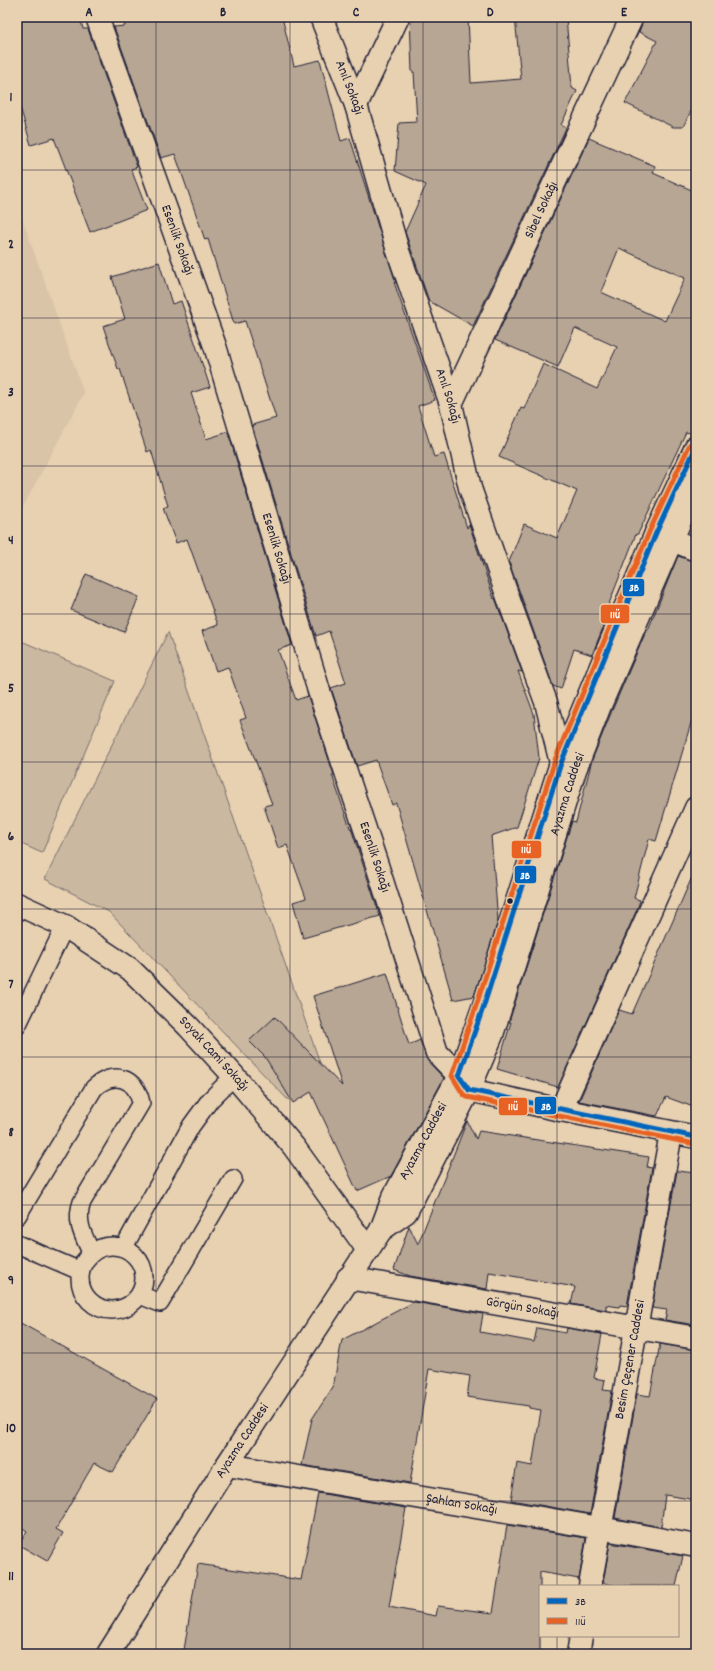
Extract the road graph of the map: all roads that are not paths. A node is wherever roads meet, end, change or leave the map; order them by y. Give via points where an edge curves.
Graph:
1 (97, 17) edge
2 (321, 17) edge
3 (398, 17) edge
4 (632, 17) edge
5 (356, 105) junction
6 (451, 404) junction
7 (696, 447) edge
8 (696, 484) edge
9 (663, 536) junction
10 (696, 550) edge
11 (568, 766) junction
12 (696, 808) edge
13 (17, 904) edge
14 (65, 926) junction
15 (17, 1026) edge
16 (234, 1076) junction
17 (464, 1083) junction
18 (561, 1110) junction
19 (671, 1133) junction
20 (696, 1137) edge
21 (233, 1179) dead end
22 (17, 1216) edge
23 (17, 1244) edge
24 (124, 1247) junction
25 (368, 1250) junction
26 (91, 1252) junction
27 (80, 1271) junction
28 (348, 1278) junction
29 (140, 1295) junction
30 (635, 1327) junction
31 (696, 1338) edge
32 (227, 1465) junction
33 (600, 1528) junction
34 (696, 1546) edge
35 (590, 1585) edge
36 (581, 1637) edge
37 (108, 1654) edge
38 (578, 1654) edge

1 - 17 street, Esenlik Sokağı via 215,346 319,690 437,1053
2 - 5 street, Anıl Sokağı
3 - 5 street
4 - 6 street, Sibel Sokağı
5 - 6 street, Anıl Sokağı via 398,252
6 - 11 street, Anıl Sokağı via 470,488
7 - 9 street, Ayazma Caddesi
8 - 9 street, Ayazma Caddesi
9 - 10 street
9 - 11 street, Ayazma Caddesi via 599,708
11 - 17 street, Ayazma Caddesi via 492,1035
12 - 18 street
13 - 14 street, Soyak Cami Sokağı
14 - 15 lane
14 - 16 street, Soyak Cami Sokağı via 130,969
16 - 24 lane via 210,1100 191,1126
16 - 25 street, Soyak Cami Sokağı via 294,1147
17 - 18 street
17 - 25 street, Ayazma Caddesi via 406,1212 381,1230
18 - 19 street
19 - 20 street
19 - 30 street, Besim Çeçener Caddesi
21 - 29 lane via 160,1303
22 - 26 lane via 94,1088 101,1081 120,1078 135,1087 141,1103 79,1209 81,1231
23 - 27 lane
24 - 26 lane via 113,1245
24 - 29 lane via 140,1262 144,1273
25 - 28 street, Ayazma Caddesi
26 - 27 lane
27 - 29 lane via 83,1293 90,1302 100,1308 122,1309
28 - 30 street, Görgün Sokağı
28 - 32 street, Ayazma Caddesi
30 - 31 street, Görgün Sokağı
30 - 33 street, Besim Çeçener Caddesi
32 - 33 street, Şahlan Sokağı
32 - 37 street, Ayazma Caddesi
33 - 34 street, Şahlan Sokağı
33 - 35 street, Besim Çeçener Caddesi
36 - 38 street

